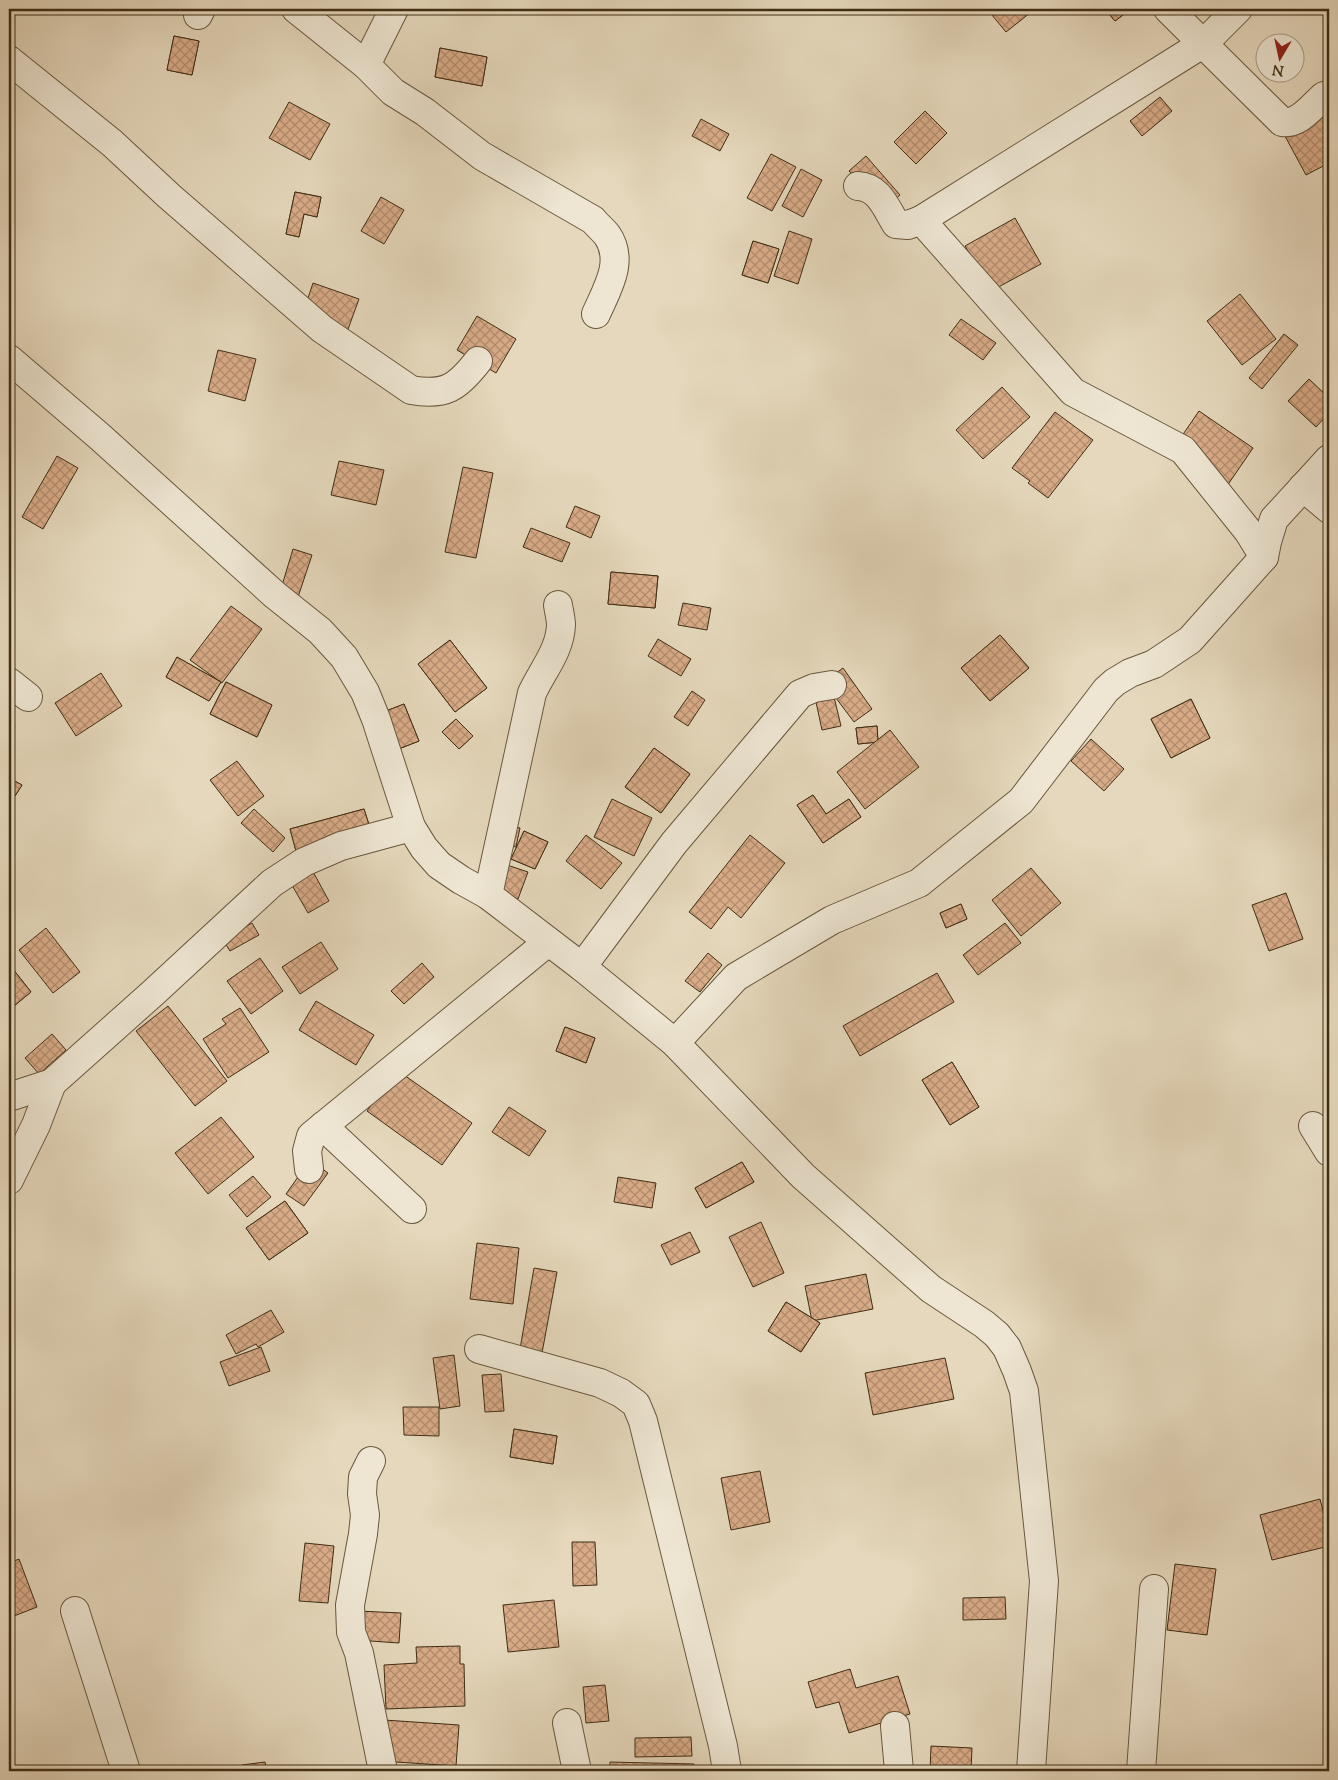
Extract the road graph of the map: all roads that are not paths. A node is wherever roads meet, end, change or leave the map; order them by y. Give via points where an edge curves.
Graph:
1 (296, 9) edge
2 (394, 9) edge
3 (1168, 9) edge
4 (1238, 9) edge
5 (1204, 43) junction
6 (9, 60) edge
7 (366, 65) junction
8 (1329, 96) edge
9 (858, 186) dead end
10 (921, 220) junction
11 (596, 314) dead end
12 (9, 359) edge
13 (478, 361) dead end
14 (1329, 459) edge
15 (1304, 487) junction
16 (1329, 509) edge
17 (1274, 519) junction
18 (1248, 531) junction
19 (1264, 557) junction
20 (558, 605) dead end
21 (832, 685) dead end
22 (411, 827) junction
23 (488, 895) junction
24 (548, 942) junction
25 (582, 967) junction
26 (675, 1043) junction
27 (52, 1082) junction
28 (9, 1097) edge
29 (323, 1126) junction
30 (1313, 1126) dead end
31 (1329, 1152) edge
32 (309, 1169) dead end
33 (9, 1180) edge
34 (412, 1209) dead end
35 (479, 1349) dead end
36 (371, 1461) dead end
37 (1154, 1590) dead end
38 (75, 1610) dead end
39 (568, 1723) dead end
40 (894, 1726) dead end
41 (126, 1771) edge
42 (383, 1771) edge
43 (577, 1771) edge
44 (727, 1771) edge
45 (900, 1771) edge
46 (1032, 1771) edge
47 (1141, 1771) edge

1 - 7 street
2 - 7 street
3 - 5 street
4 - 5 street
5 - 8 street via 1282,122 1295,122 1324,96
5 - 10 street
6 - 13 street via 112,143 322,329 411,390 440,391 456,386
7 - 11 street via 393,92 482,156 593,220 607,235 614,253 613,276
9 - 10 street via 875,191 896,224 908,225
10 - 18 street via 1074,392 1183,450
12 - 22 street via 320,631 344,657 365,692 376,719
14 - 15 street
15 - 16 street
15 - 17 street
17 - 18 street
17 - 19 street
18 - 19 street
19 - 26 street via 1190,640 1106,690 1021,801 919,883 832,920 736,977
20 - 23 street via 561,625 557,646 532,693
21 - 25 street via 800,694 674,843
22 - 23 street via 439,865
22 - 27 street via 341,846 304,862 272,883
23 - 24 street
24 - 25 street
24 - 29 street
25 - 26 street
26 - 46 street via 803,1176 931,1288 984,1324 1007,1348 1024,1391 1044,1581
27 - 28 street
27 - 33 street via 36,1125
29 - 32 street via 311,1136
29 - 34 street
30 - 31 street
35 - 44 street via 600,1383 636,1404 643,1420
36 - 42 street via 363,1477 365,1515 350,1605 351,1632 359,1653
37 - 47 street
38 - 41 street
39 - 43 street
40 - 45 street

